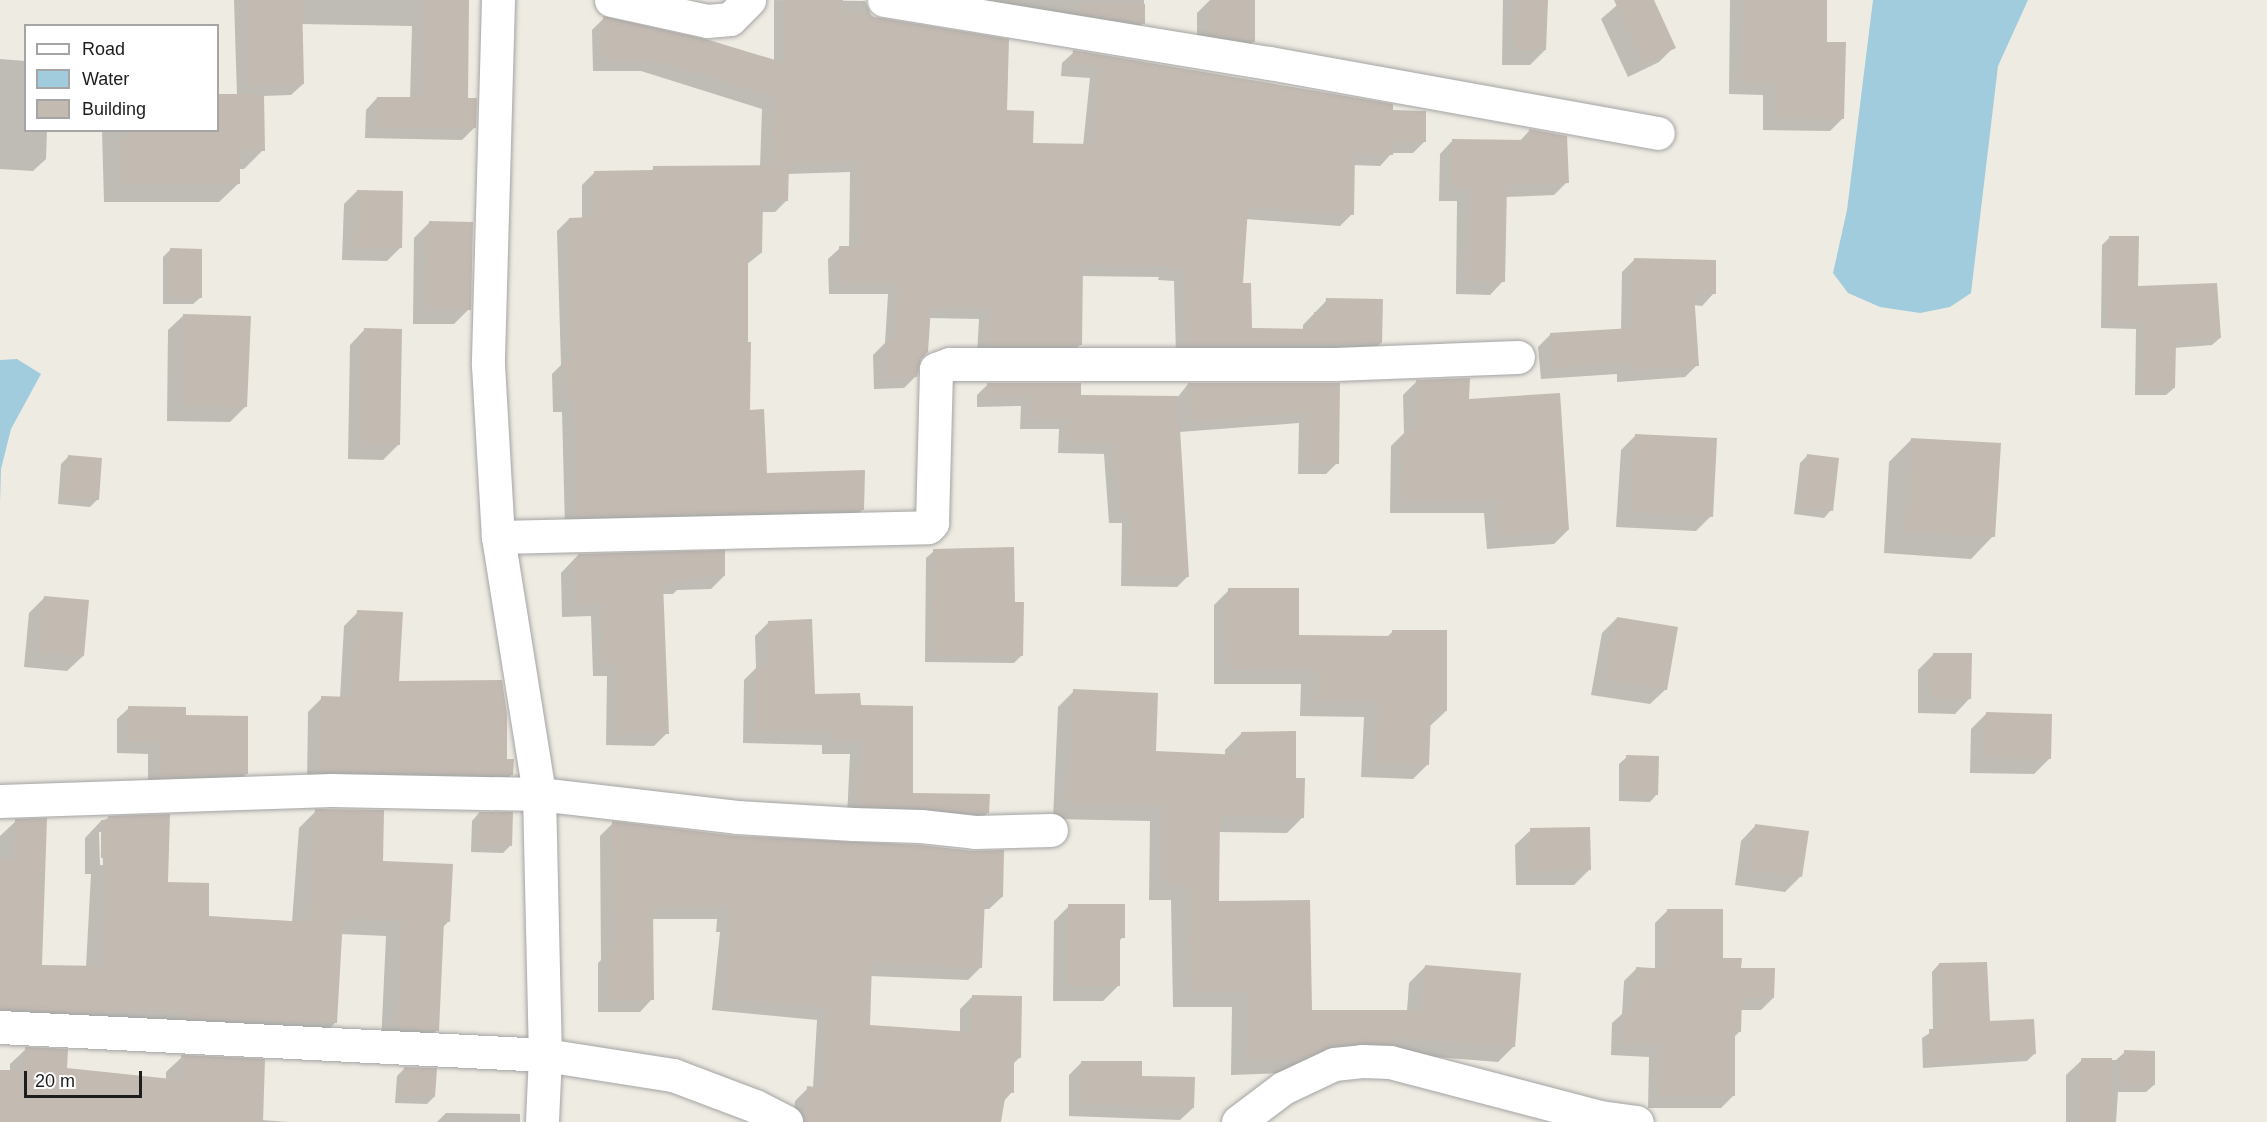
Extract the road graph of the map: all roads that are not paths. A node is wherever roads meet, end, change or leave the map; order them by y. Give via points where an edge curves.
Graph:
1 (498, 0) edge
2 (611, 0) edge
3 (749, 0) edge
4 (884, 0) edge
5 (1658, 133) dead end
6 (1518, 357) dead end
7 (498, 537) junction
8 (539, 794) junction
9 (0, 801) edge
10 (1052, 830) dead end
11 (0, 1027) edge
12 (545, 1055) junction
13 (542, 1122) edge
14 (786, 1122) edge
15 (1238, 1122) edge
16 (1637, 1122) edge

1 - 7 street via 488,365
2 - 3 street via 707,21 730,19
4 - 5 street via 1281,65
6 - 7 street via 1335,364 950,364 936,369 932,523 928,527
7 - 8 street
8 - 9 street via 331,790
8 - 10 street via 737,816 975,832
8 - 12 street
11 - 12 street
12 - 13 street
12 - 14 street via 673,1075
15 - 16 street via 1282,1088 1334,1064 1362,1061 1390,1062 1600,1117

